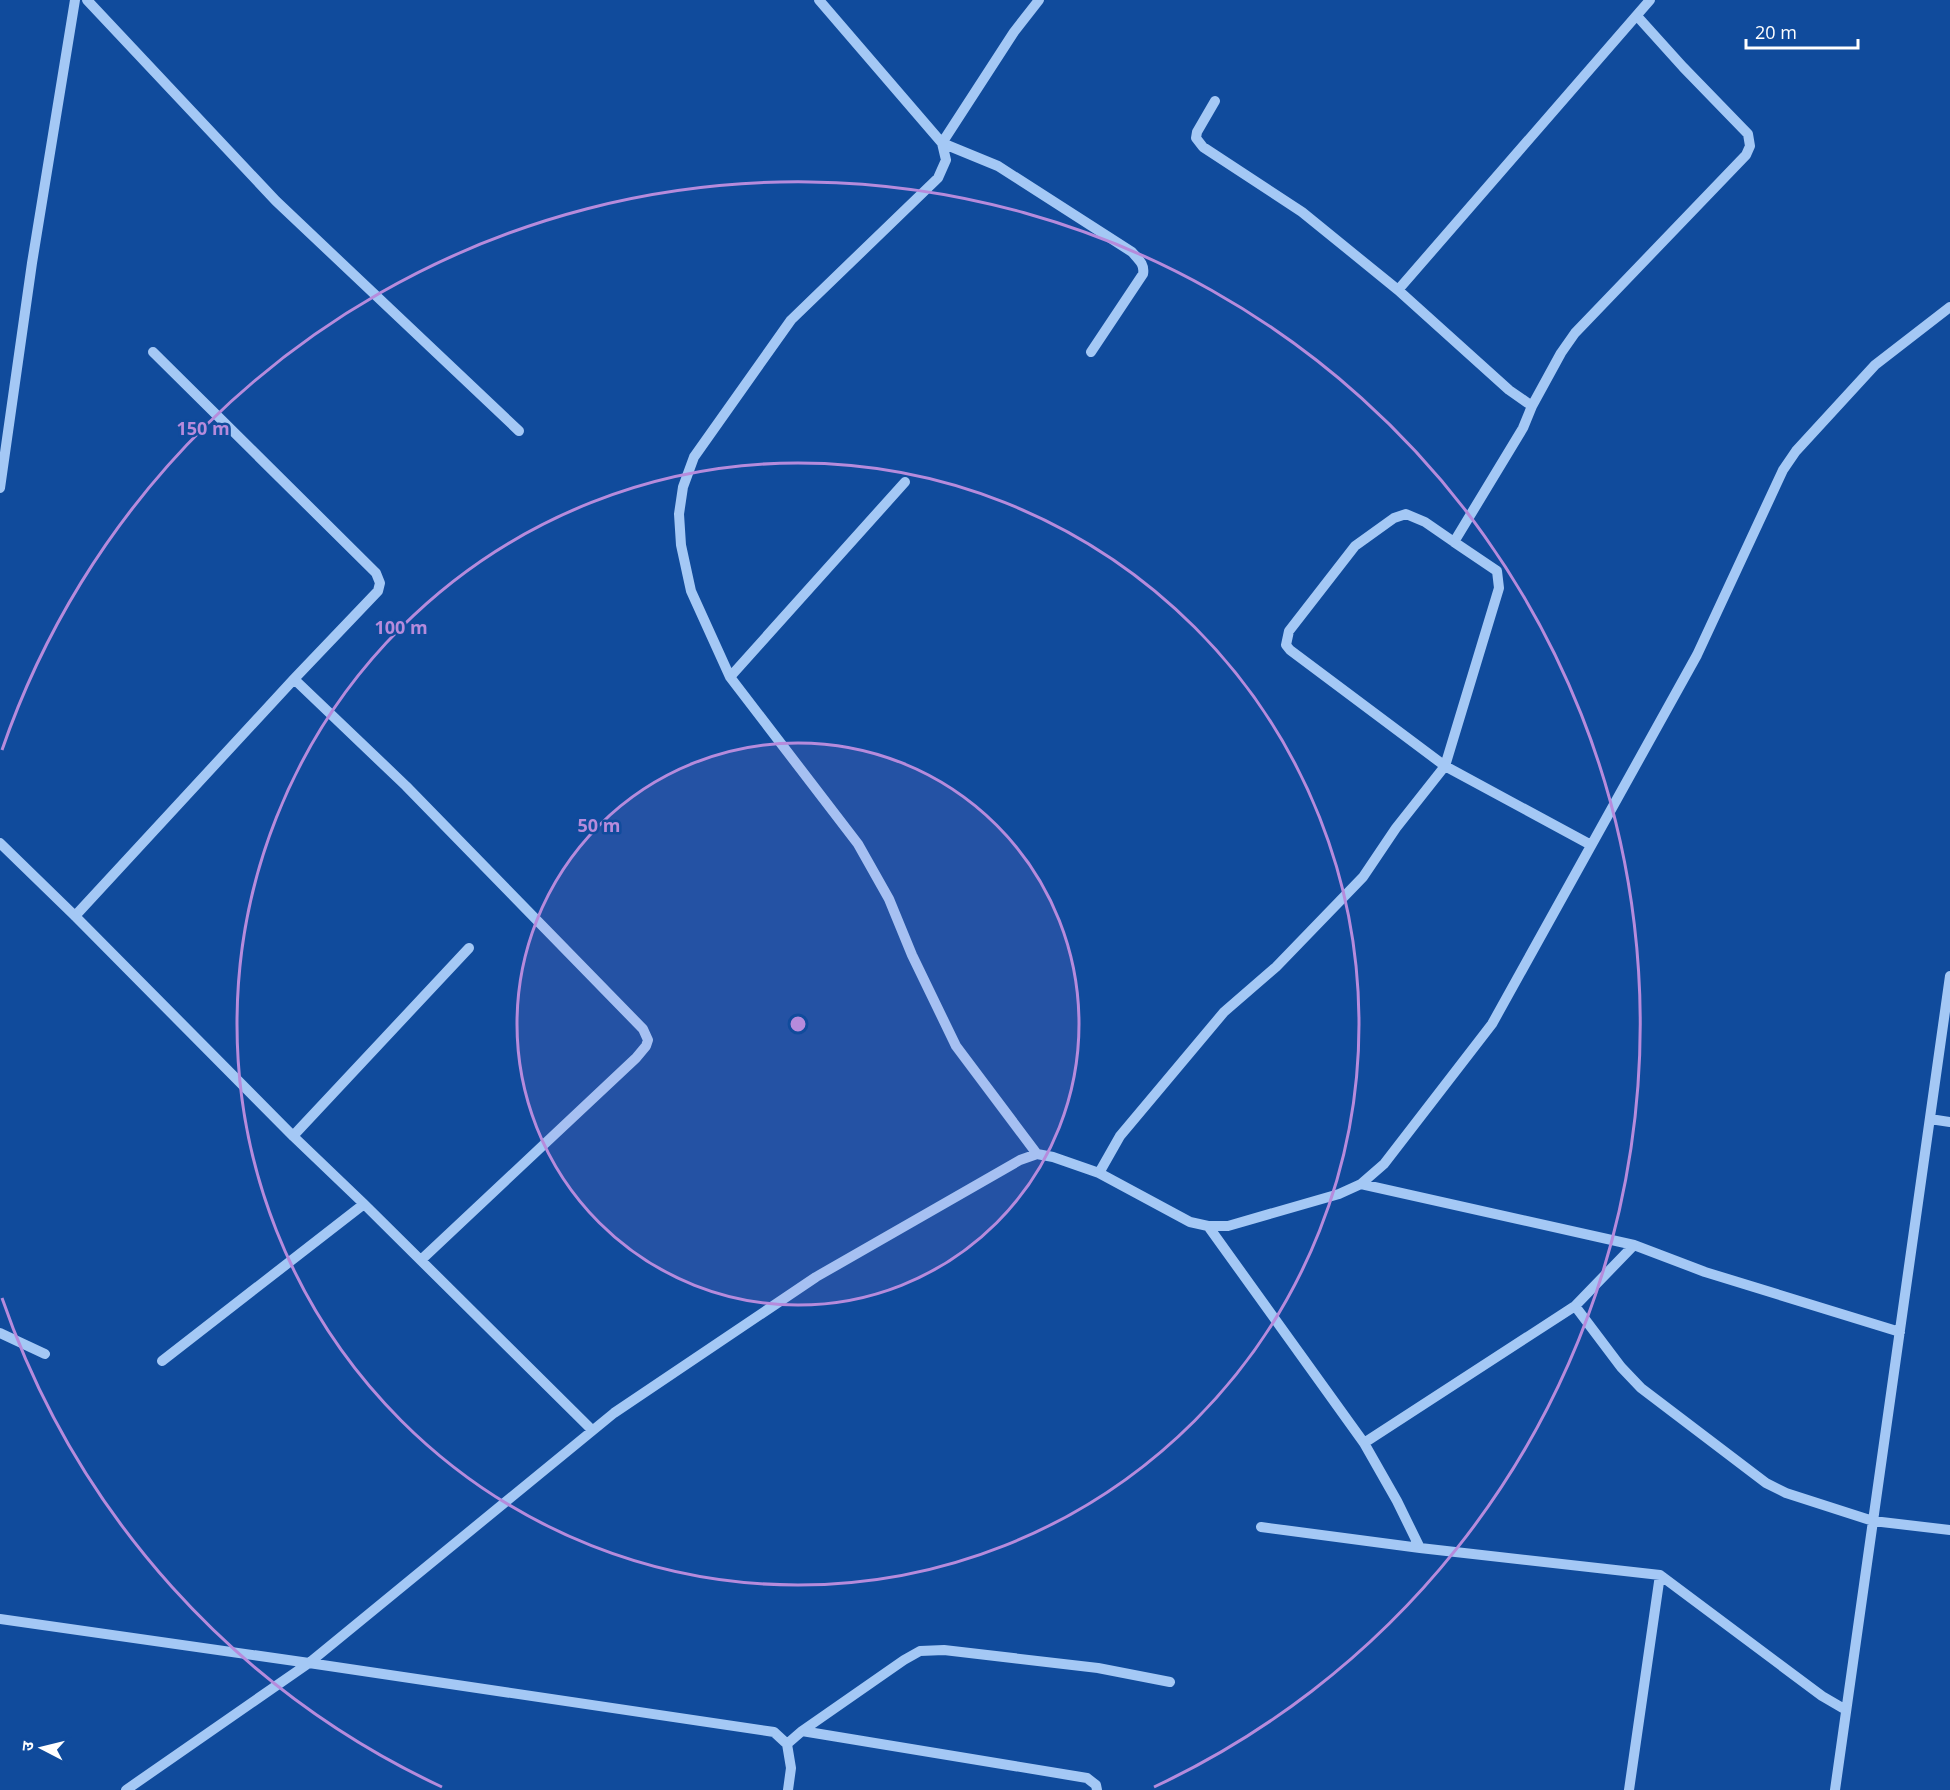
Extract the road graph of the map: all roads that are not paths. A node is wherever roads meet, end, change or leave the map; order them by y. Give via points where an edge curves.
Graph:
1 (75, 0) edge
2 (87, 0) edge
3 (819, 0) edge
4 (1039, 0) edge
5 (1650, 0) edge
6 (1637, 16) junction
7 (1215, 101) dead end
8 (942, 143) junction
9 (1398, 290) junction
10 (1950, 307) edge
11 (153, 352) dead end
12 (1091, 352) dead end
13 (1532, 406) junction
14 (519, 431) dead end
15 (905, 482) dead end
16 (0, 488) edge
17 (1454, 542) junction
18 (730, 677) junction
19 (294, 679) junction
20 (1445, 766) junction
21 (0, 843) edge
22 (1591, 845) junction
23 (75, 916) junction
24 (469, 948) dead end
25 (1950, 976) edge
26 (1930, 1119) junction
27 (1950, 1122) edge
28 (293, 1136) junction
29 (1037, 1154) junction
30 (1099, 1173) junction
31 (1361, 1184) junction
32 (364, 1204) junction
33 (1208, 1227) junction
34 (1634, 1245) junction
35 (422, 1260) junction
36 (1575, 1306) junction
37 (1900, 1332) junction
38 (0, 1333) edge
39 (45, 1354) dead end
40 (162, 1361) dead end
41 (592, 1430) junction
42 (1364, 1443) junction
43 (1873, 1521) junction
44 (1262, 1527) dead end
45 (1950, 1530) edge
46 (1420, 1548) junction
47 (1660, 1575) junction
48 (0, 1620) edge
49 (309, 1663) junction
50 (1170, 1682) dead end
51 (1846, 1710) junction
52 (802, 1731) junction
53 (787, 1744) junction
54 (126, 1790) edge
55 (788, 1790) edge
56 (1096, 1790) edge
57 (1629, 1790) edge
58 (1835, 1790) edge

1 - 16 street
2 - 14 street via 276,201
3 - 8 street
4 - 8 street
5 - 6 street
6 - 9 street
6 - 13 street via 1748,134 1750,146 1746,155 1575,333
7 - 9 street via 1197,132 1196,138 1203,147 1302,212
8 - 12 street via 998,166 1142,262 1143,274
8 - 18 street via 946,160 938,178 791,320 694,457 678,514 681,545 691,591
9 - 13 street
10 - 22 street via 1875,365 1783,470 1697,655
11 - 19 street via 376,573 378,591
13 - 17 street via 1523,428
15 - 18 street
17 - 20 street via 1497,571 1499,588
17 - 20 street via 1407,514 1394,518 1355,546 1289,631 1286,645
18 - 29 street via 858,844 889,899 956,1046
19 - 23 street
19 - 35 street via 406,786 643,1029 648,1040 636,1058
20 - 22 street
20 - 30 street via 1363,877 1276,967 1224,1012 1120,1136
21 - 23 street
22 - 31 street via 1492,1024 1384,1164
23 - 28 street
24 - 28 street
25 - 26 street
26 - 27 street
26 - 37 street
28 - 32 street
29 - 30 street
29 - 41 street via 1020,1160 816,1277
30 - 33 street via 1190,1222
31 - 33 street via 1228,1226
31 - 34 street
32 - 35 street
32 - 40 street
33 - 42 street
34 - 36 street
34 - 37 street via 1705,1272
35 - 41 street
36 - 42 street
36 - 43 street via 1641,1388 1766,1483
37 - 43 street
38 - 39 street
41 - 49 street
42 - 46 street
43 - 45 street
43 - 51 street
44 - 46 street
46 - 47 street
47 - 51 street
47 - 57 street
48 - 49 street
49 - 53 street via 774,1732
49 - 54 street
50 - 52 street via 1098,1668 944,1650 920,1651
51 - 58 street
52 - 53 street
52 - 56 street via 1087,1778
53 - 55 street via 791,1768

